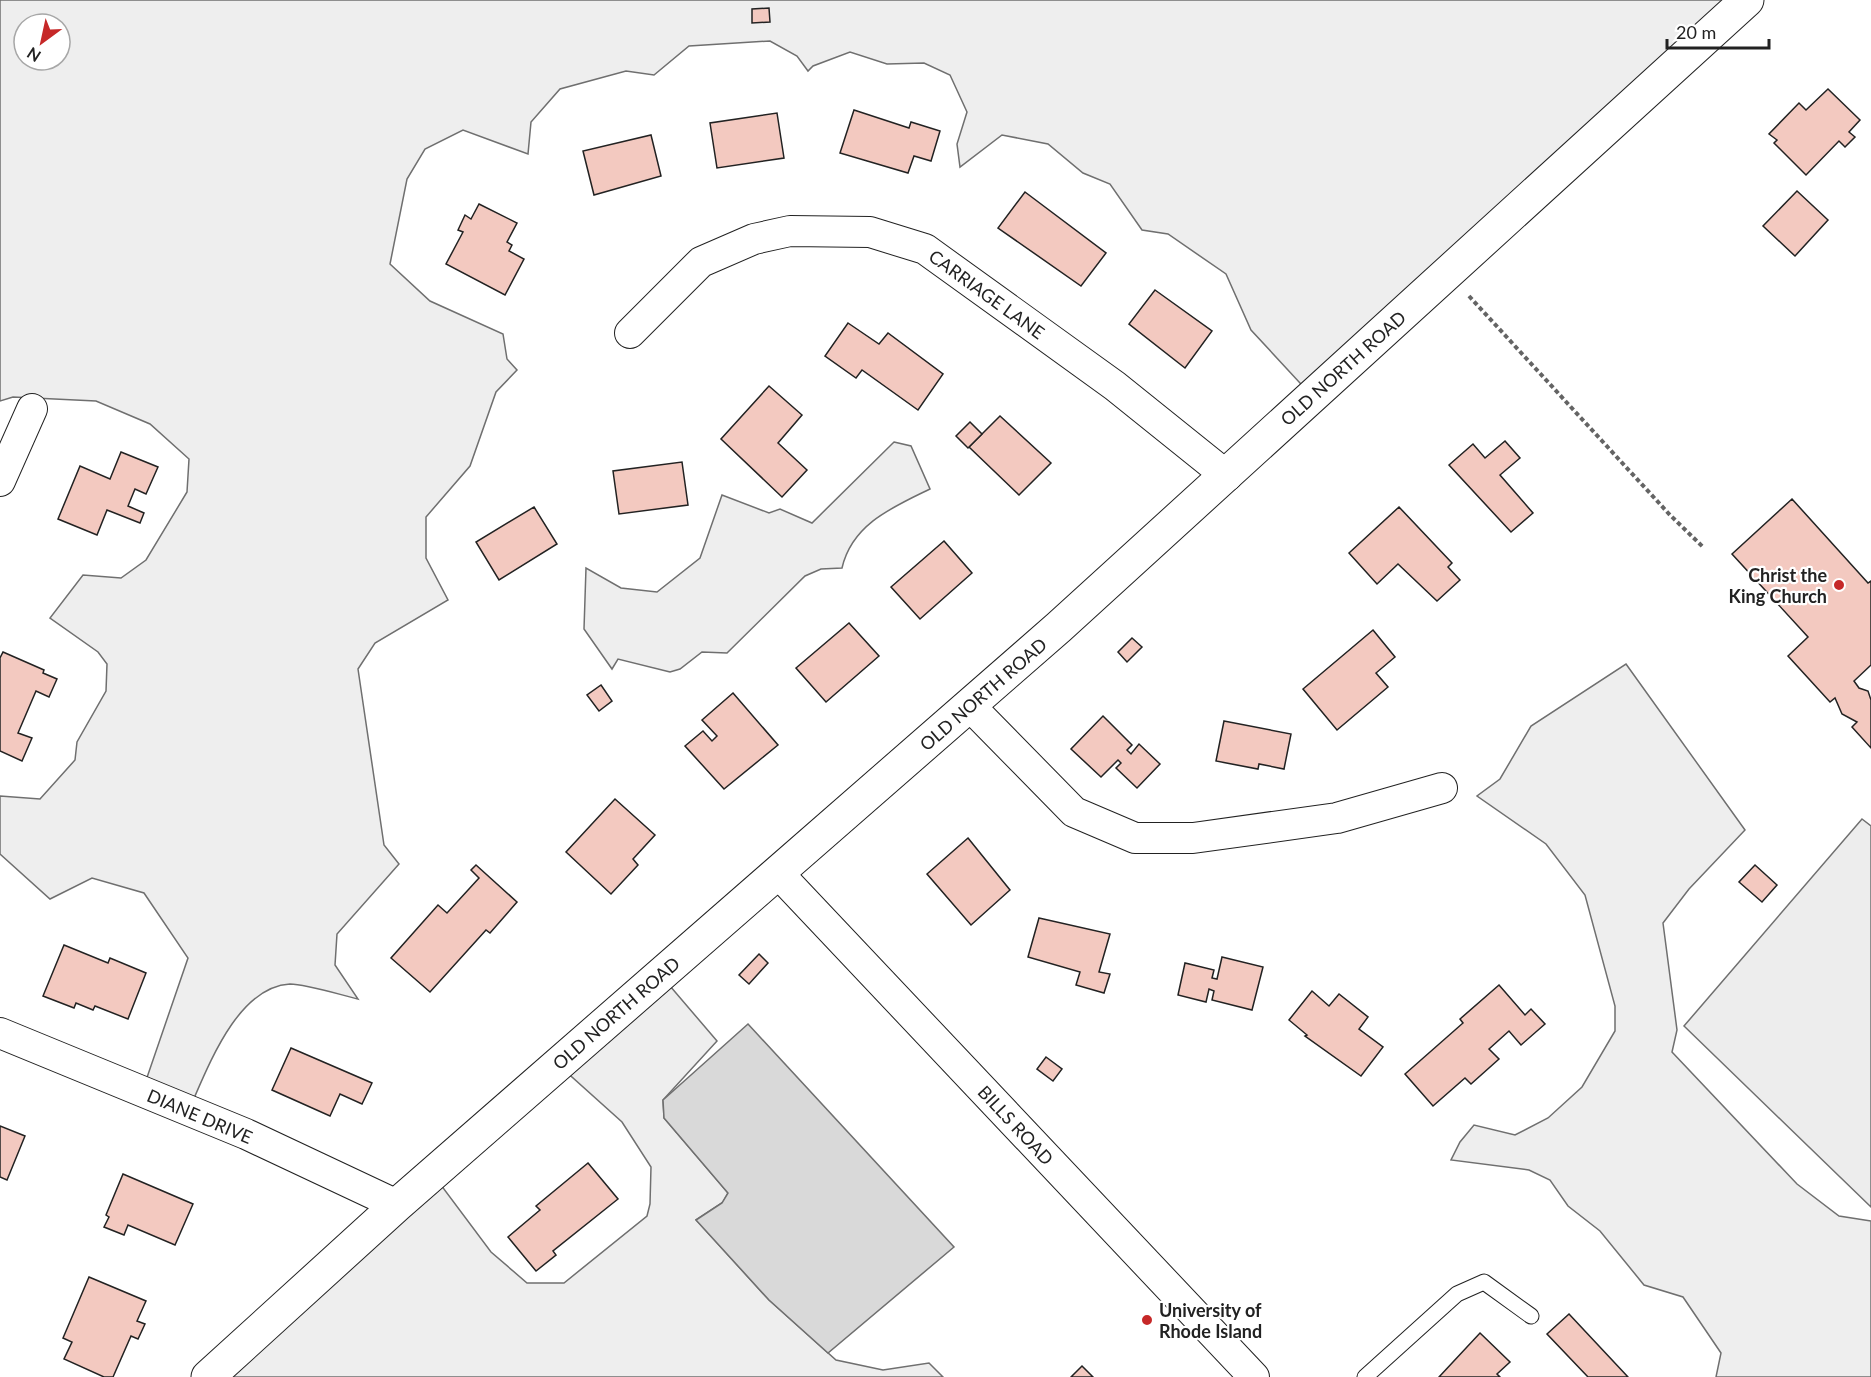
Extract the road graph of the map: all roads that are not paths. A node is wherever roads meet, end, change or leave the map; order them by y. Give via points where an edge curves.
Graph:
1 (1747, 0) edge
2 (630, 333) dead end
3 (32, 409) dead end
4 (1227, 476) junction
5 (0, 481) edge
6 (969, 705) junction
7 (1442, 788) dead end
8 (777, 872) junction
9 (0, 1033) edge
10 (397, 1205) junction
11 (1531, 1316) dead end
12 (208, 1377) edge
13 (1254, 1377) edge
14 (1365, 1377) edge

1 - 4 street, OLD NORTH ROAD
2 - 4 street, CARRIAGE LANE via 701,262 754,240 790,231 870,232 925,249 1115,386
3 - 5 street
4 - 6 street, OLD NORTH ROAD
6 - 7 street via 1074,812 1134,838 1193,838 1337,818
6 - 8 street, OLD NORTH ROAD
8 - 10 street, OLD NORTH ROAD
8 - 13 street, BILLS ROAD
9 - 10 street, DIANE DRIVE via 246,1134
10 - 12 street, OLD NORTH ROAD
11 - 14 lane via 1484,1282 1457,1294

